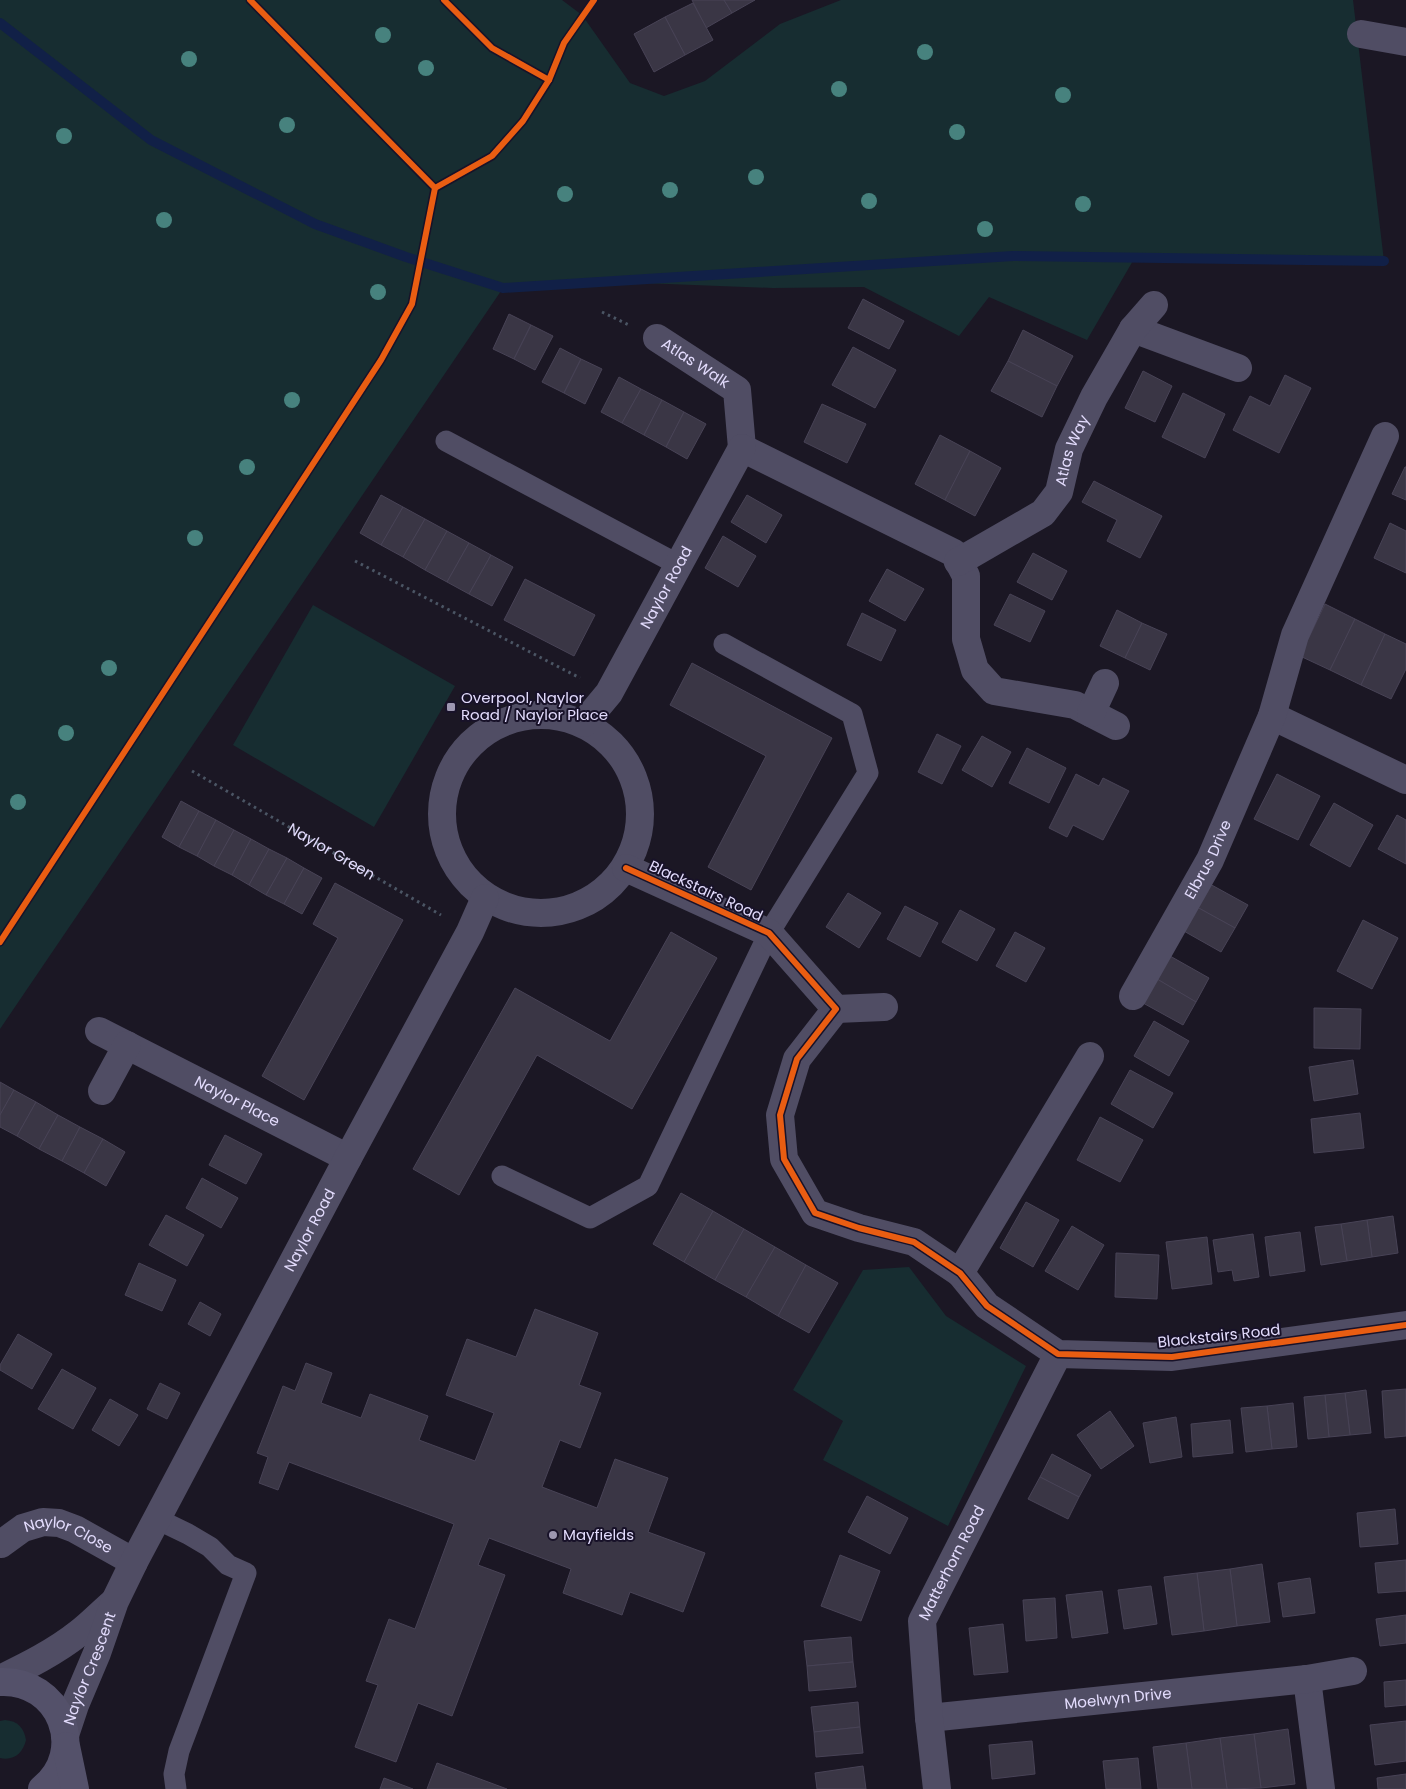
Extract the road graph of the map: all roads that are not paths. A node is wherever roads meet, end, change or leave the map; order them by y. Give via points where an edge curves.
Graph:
1 (1361, 34) dead end
2 (1406, 42) edge
3 (1154, 305) dead end
4 (1133, 329) junction
5 (657, 338) dead end
6 (1238, 368) dead end
7 (1385, 436) dead end
8 (446, 440) dead end
9 (742, 448) junction
10 (958, 562) junction
11 (679, 565) junction
12 (724, 644) dead end
13 (1105, 683) dead end
14 (1091, 713) junction
15 (1272, 716) junction
16 (584, 723) junction
17 (1116, 726) dead end
18 (1406, 780) edge
19 (626, 868) junction
20 (485, 898) junction
21 (769, 933) junction
22 (1133, 996) dead end
23 (884, 1007) dead end
24 (836, 1010) junction
25 (99, 1031) dead end
26 (127, 1045) junction
27 (1090, 1056) dead end
28 (102, 1091) dead end
29 (348, 1158) junction
30 (502, 1176) dead end
31 (960, 1273) junction
32 (1406, 1325) edge
33 (1058, 1354) junction
34 (157, 1519) junction
35 (0, 1544) edge
36 (134, 1562) junction
37 (115, 1601) junction
38 (1353, 1671) dead end
39 (1307, 1679) junction
40 (0, 1680) edge
41 (929, 1718) junction
42 (65, 1738) junction
43 (42, 1789) edge
44 (75, 1789) edge
45 (176, 1789) edge
46 (937, 1789) edge
47 (1321, 1789) edge

1 - 2 street
3 - 4 street, Atlas Way
4 - 6 street
4 - 10 street, Atlas Way via 1069,449 1060,492 1042,513
5 - 9 street, Atlas Walk via 737,390
7 - 15 street, Elbrus Drive via 1295,635
8 - 11 lane
9 - 10 street via 954,553
9 - 11 street, Naylor Road
10 - 14 street via 966,576 966,639 975,670 994,691 1075,705
11 - 16 street, Naylor Road via 609,693
12 - 21 lane via 852,714 868,774
13 - 14 street
14 - 17 street
15 - 18 street
15 - 22 street, Elbrus Drive via 1210,860
16 - 19 street via 612,742 631,770 641,802 639,836
16 - 20 street via 552,714 518,717 488,729 463,751 448,780 441,813 446,845 461,875
19 - 20 street via 605,892 585,904 546,915 514,911
19 - 21 street, Blackstairs Road
20 - 29 street, Naylor Road via 470,932
21 - 24 street, Blackstairs Road
21 - 30 lane via 648,1186 590,1218
23 - 24 street
24 - 31 street via 797,1059 780,1114 784,1158 815,1213 914,1242
25 - 26 street, Naylor Place
26 - 28 street
26 - 29 street, Naylor Place
27 - 31 street
29 - 34 street, Naylor Road
31 - 33 street via 987,1306
32 - 33 street, Blackstairs Road via 1172,1357
33 - 41 street, Matterhorn Road via 922,1621
34 - 36 street, Naylor Road
34 - 45 lane via 188,1534 228,1565 246,1573 179,1751 174,1774
35 - 36 street, Naylor Close via 23,1528 44,1522 60,1523
36 - 37 street, Naylor Crescent
37 - 40 street, Naylor Crescent via 78,1634
37 - 42 street, Naylor Crescent
38 - 39 street, Moelwyn Drive
39 - 41 street, Moelwyn Drive
39 - 47 street
40 - 42 main road via 27,1686 44,1695 63,1722
41 - 46 street, Matterhorn Road
42 - 43 main road via 60,1767
42 - 44 main road

